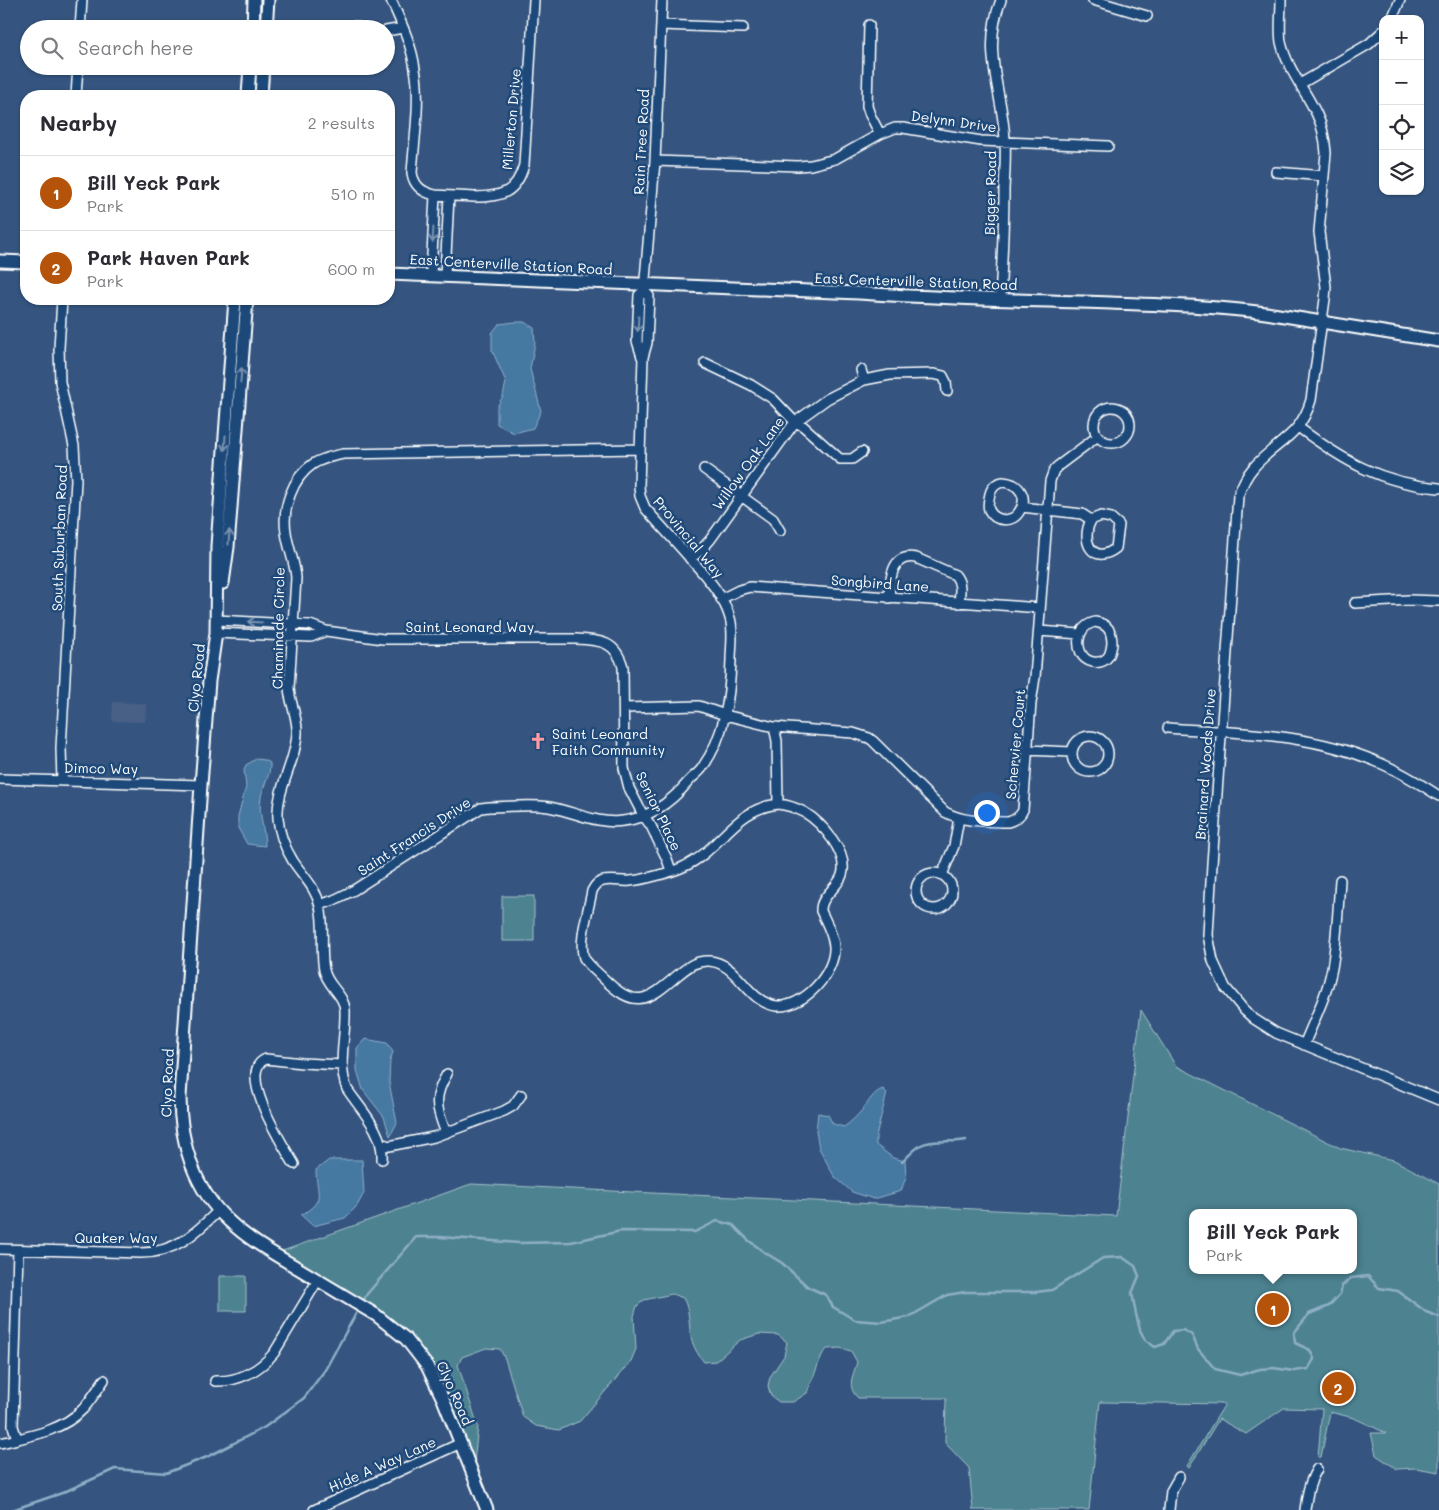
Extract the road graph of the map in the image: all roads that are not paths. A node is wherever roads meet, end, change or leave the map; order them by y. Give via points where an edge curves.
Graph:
1 (82, 0) edge
2 (254, 0) edge
3 (268, 0) edge
4 (391, 0) edge
5 (534, 0) edge
6 (662, 0) edge
7 (1002, 0) edge
8 (1093, 0) edge
9 (1281, 0) edge
10 (1400, 0) edge
11 (1394, 15) edge
12 (1148, 16) dead end
13 (81, 20) edge
14 (253, 20) edge
15 (267, 20) edge
16 (661, 25) junction
17 (869, 25) dead end
18 (403, 28) junction
19 (743, 28) dead end
20 (395, 30) edge
21 (1379, 35) edge
22 (77, 75) edge
23 (249, 75) edge
24 (262, 75) edge
25 (1300, 84) junction
26 (76, 90) edge
27 (248, 90) edge
28 (261, 90) edge
29 (880, 134) junction
30 (1005, 141) junction
31 (1108, 146) dead end
32 (656, 160) junction
33 (1276, 172) dead end
34 (1324, 176) junction
35 (435, 195) junction
36 (449, 196) junction
37 (0, 260) edge
38 (20, 262) edge
39 (395, 274) edge
40 (431, 275) junction
41 (445, 276) junction
42 (644, 288) junction
43 (1000, 300) junction
44 (62, 305) edge
45 (233, 305) edge
46 (247, 305) edge
47 (1322, 322) junction
48 (1439, 341) edge
49 (705, 363) dead end
50 (861, 370) dead end
51 (864, 380) junction
52 (947, 391) dead end
53 (795, 422) junction
54 (1298, 427) junction
55 (1098, 436) junction
56 (640, 449) junction
57 (862, 452) dead end
58 (704, 469) dead end
59 (1439, 488) edge
60 (740, 496) junction
61 (1022, 507) junction
62 (1047, 511) junction
63 (1091, 520) junction
64 (780, 531) dead end
65 (690, 559) junction
66 (889, 598) junction
67 (721, 599) junction
68 (1439, 601) edge
69 (959, 603) junction
70 (1355, 603) dead end
71 (1040, 608) junction
72 (217, 620) junction
73 (292, 624) junction
74 (326, 631) junction
75 (1039, 631) junction
76 (216, 634) junction
77 (1080, 634) junction
78 (292, 636) junction
79 (612, 647) joint
80 (624, 708) junction
81 (725, 715) junction
82 (774, 727) junction
83 (1168, 728) dead end
84 (1221, 732) junction
85 (1027, 750) junction
86 (1071, 752) junction
87 (0, 779) edge
88 (62, 781) junction
89 (201, 785) junction
90 (1439, 796) edge
91 (778, 804) junction
92 (643, 815) junction
93 (959, 818) junction
94 (671, 871) junction
95 (942, 875) junction
96 (1340, 880) dead end
97 (320, 905) junction
98 (1304, 1045) junction
99 (342, 1065) junction
100 (447, 1074) dead end
101 (521, 1095) dead end
102 (1439, 1100) edge
103 (446, 1132) junction
104 (381, 1143) junction
105 (382, 1158) dead end
106 (294, 1164) dead end
107 (218, 1210) junction
108 (0, 1249) edge
109 (18, 1250) junction
110 (318, 1280) junction
111 (104, 1380) dead end
112 (215, 1381) dead end
113 (17, 1439) junction
114 (0, 1443) edge
115 (461, 1443) junction
116 (1317, 1469) dead end
117 (1178, 1477) dead end
118 (314, 1510) edge
119 (487, 1510) edge
120 (1168, 1510) edge
121 (1305, 1510) edge

1 - 13 street
2 - 14 street
3 - 15 street
4 - 18 street
5 - 36 street, Millerton Drive via 524,165 520,177 512,188 497,196
6 - 16 street, Rain Tree Road
7 - 30 street, Bigger Road via 994,30 993,61
8 - 12 street
9 - 25 street, Brainard Woods Drive via 1281,42
10 - 11 street
16 - 19 street
16 - 32 street, Rain Tree Road
17 - 29 street via 867,106
18 - 20 street
18 - 35 street via 414,59 417,89 413,180 421,190
21 - 25 street
22 - 26 street
23 - 27 street
24 - 28 street
25 - 34 street, Brainard Woods Drive via 1321,125 1325,148
29 - 30 street, Delynn Drive via 903,128 965,139
29 - 32 street, Delynn Drive via 835,159 811,166
30 - 31 street, Delynn Drive
30 - 43 street, Bigger Road
32 - 42 street, Rain Tree Road
33 - 34 street
34 - 47 street, Brainard Woods Drive via 1319,232 1326,288
35 - 36 street, Millerton Drive
35 -> 40 street
36 - 41 street
37 - 38 street
39 - 40 street, East Centerville Station Road
40 - 41 street, East Centerville Station Road
41 - 42 street, East Centerville Station Road
42 - 43 street, East Centerville Station Road via 747,288
42 - 56 street, Provincial Way via 649,296 647,343 642,358
43 - 47 street, East Centerville Station Road via 1189,306
44 - 88 street, South Suburban Road via 60,382 74,446 76,480 61,748
45 -> 72 street, Clyo Road via 217,546
72 -> 46 street, Clyo Road via 228,547
47 - 48 street, East Centerville Station Road
47 - 54 street, Brainard Woods Drive via 1310,400
49 - 53 street via 773,399
50 - 51 street
51 - 52 street, Willow Oak Lane via 933,374 943,376
51 - 53 street, Willow Oak Lane via 827,399
53 - 57 street via 840,459 852,459
53 - 60 street, Willow Oak Lane
54 - 59 street via 1343,459 1370,472 1406,483
54 - 84 street, Brainard Woods Drive via 1253,467 1238,496
55 - 55 street via 1113,443 1124,439 1130,422 1125,412 1110,407 1100,412 1095,421
55 - 62 street, Schervier Court via 1054,470
56 - 65 street, Provincial Way via 639,486 645,508
56 - 73 street, Chaminade Circle via 353,453 328,457 313,464 294,486 285,520 295,568
58 - 60 street
60 - 64 street via 773,519
60 - 65 street, Willow Oak Lane via 710,540
61 - 61 street via 1022,493 1010,482 998,483 991,490 988,506 996,518 1012,518
61 - 62 street
62 - 63 street via 1082,514
62 - 71 street, Schervier Court
63 - 63 street via 1087,544 1090,549 1100,554 1116,548 1119,525 1106,516
65 - 67 street, Provincial Way via 712,583
66 - 67 street, Songbird Lane via 750,587
66 - 69 street, Songbird Lane
66 - 69 street via 893,569 902,559 911,557 955,575 960,584
67 - 81 street, Provincial Way via 730,619 732,638 731,681
68 - 70 street
69 - 71 street, Songbird Lane
71 - 75 street, Schervier Court
73 -> 72 street, Saint Leonard Way
72 - 76 street, Clyo Road
73 - 74 street, Saint Leonard Way via 310,625
73 - 78 street, Chaminade Circle
74 - 78 street, Saint Leonard Way via 311,637
74 - 79 street, Saint Leonard Way via 383,640 594,640
75 - 77 street
75 - 85 street, Schervier Court
76 - 78 street, Saint Leonard Way
76 - 89 street, Clyo Road
77 - 77 street via 1080,650 1085,658 1094,663 1108,657 1112,638 1106,626 1091,623
78 - 97 street, Chaminade Circle via 289,688 298,733 279,801 278,817 285,846 311,884
79 - 80 street, Senior Place via 621,658 623,667
80 - 81 street, Schervier Court via 699,706
80 - 92 street, Senior Place via 624,768 629,788
81 - 82 street, Schervier Court
81 - 92 street, Provincial Way via 702,768 679,794
82 - 91 street
82 - 93 street, Schervier Court via 853,733 868,738 939,807
83 - 84 street
84 - 90 street via 1294,738 1344,749 1391,768
84 - 98 street, Brainard Woods Drive via 1208,923 1210,949 1225,987 1244,1010 1265,1027
85 - 86 street
85 - 93 street, Schervier Court via 1022,814 1008,822
86 - 86 street via 1075,766 1083,772 1098,772 1105,765 1107,746 1100,738 1085,736 1076,742
87 - 88 street, Dimco Way
88 - 89 street, Dimco Way
89 - 107 street, Clyo Road via 180,1113 193,1170
91 - 94 street via 761,807 742,818 691,863
91 - 94 street via 804,812 820,825 840,850 844,864 838,884 821,906 833,940 832,964 822,980 799,1000 785,1006 764,1002 730,968 708,960 688,967 655,994 643,998 620,994 604,978 585,958 582,949 592,890 605,880 630,881
92 - 94 street, Senior Place
92 - 97 street, Saint Francis Drive via 606,822 542,806 481,808 354,890
93 - 95 street via 954,846
95 - 95 street via 927,874 917,886 918,901 936,910 946,906 952,897 950,882
96 - 98 street via 1332,969
97 - 99 street, Chaminade Circle via 324,970 345,1008
98 - 102 street, Brainard Woods Drive
99 - 104 street, Chaminade Circle via 347,1089
99 - 106 street via 266,1059 258,1066 257,1082 263,1107
100 - 103 street via 440,1086 437,1102
101 - 103 street via 513,1106 504,1111
103 - 104 street via 389,1146
104 - 105 street, Chaminade Circle
107 - 109 street, Quaker Way via 187,1238 163,1251
107 - 110 street, Clyo Road via 258,1244
108 - 109 street, Quaker Way
109 - 113 street via 14,1426
110 - 112 street via 268,1360 242,1377
110 - 115 street, Clyo Road via 376,1315 406,1339 427,1366
111 - 113 street via 72,1419 41,1434
113 - 114 street
115 - 118 street, Hide A Way Lane
115 - 119 street, Clyo Road
116 - 121 street via 1308,1487
117 - 120 street

